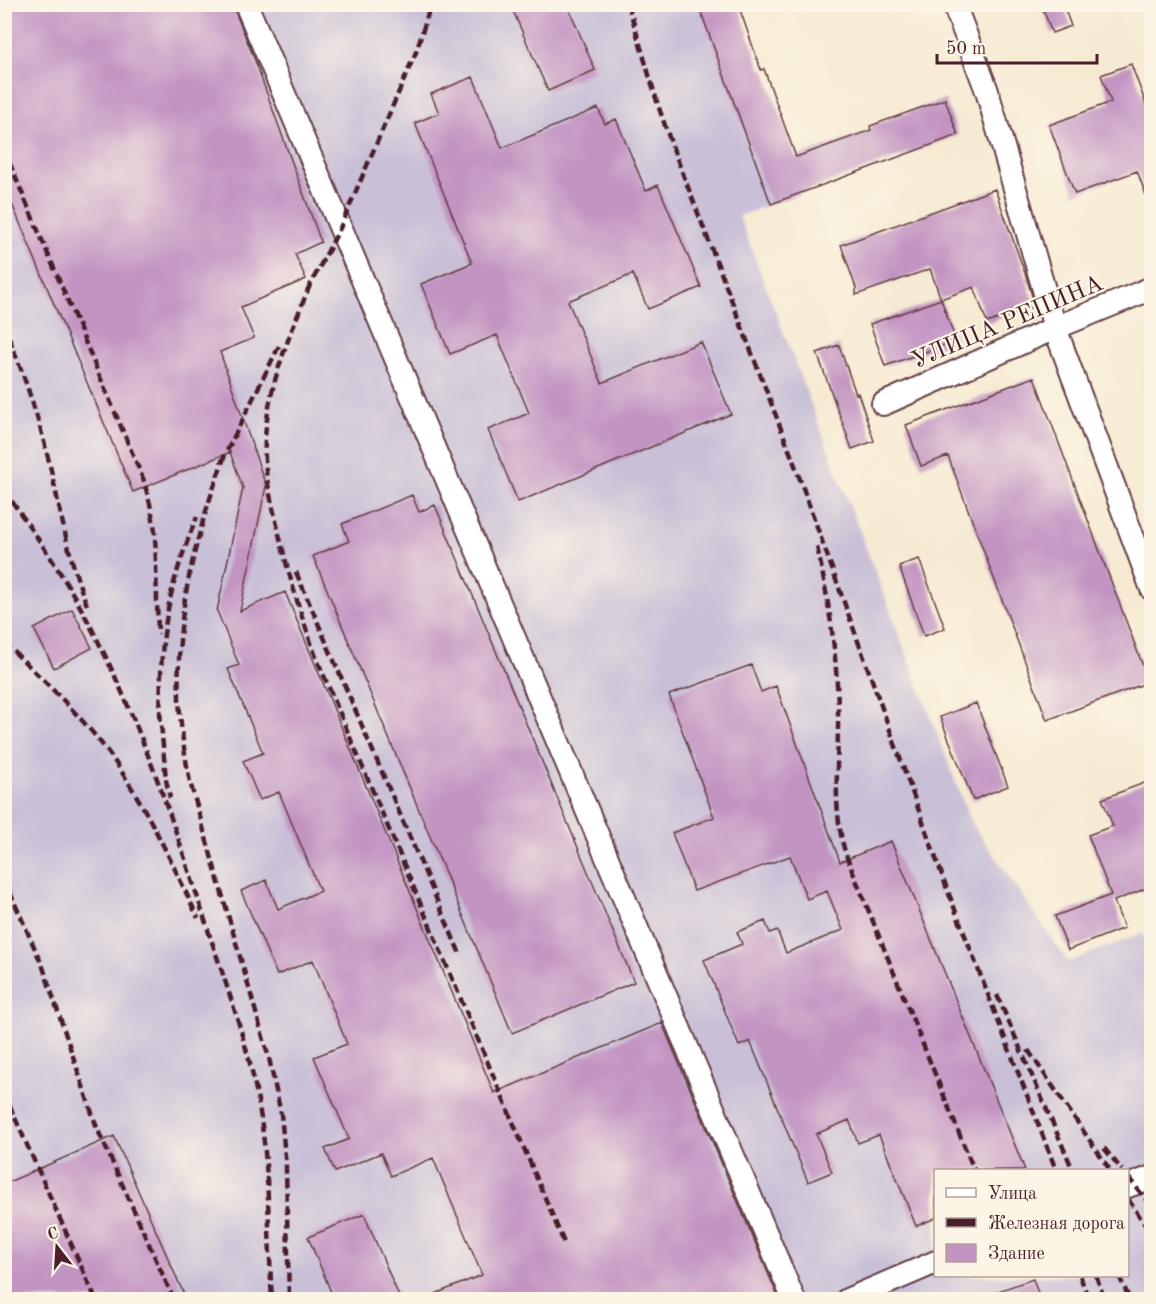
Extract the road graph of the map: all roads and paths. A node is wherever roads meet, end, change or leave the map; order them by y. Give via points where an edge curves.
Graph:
1 (246, 4) edge
2 (954, 4) edge
3 (1152, 288) edge
4 (1055, 328) junction
5 (883, 404) dead end
6 (1152, 589) edge
7 (1152, 1177) edge
8 (1129, 1185) edge
9 (934, 1263) edge
10 (794, 1299) edge
11 (847, 1299) edge

1 - 10 street
2 - 4 street via 987,91
3 - 4 street, УЛИЦА РЕПИНА
4 - 5 street, УЛИЦА РЕПИНА
4 - 6 street
7 - 8 street
9 - 11 street

